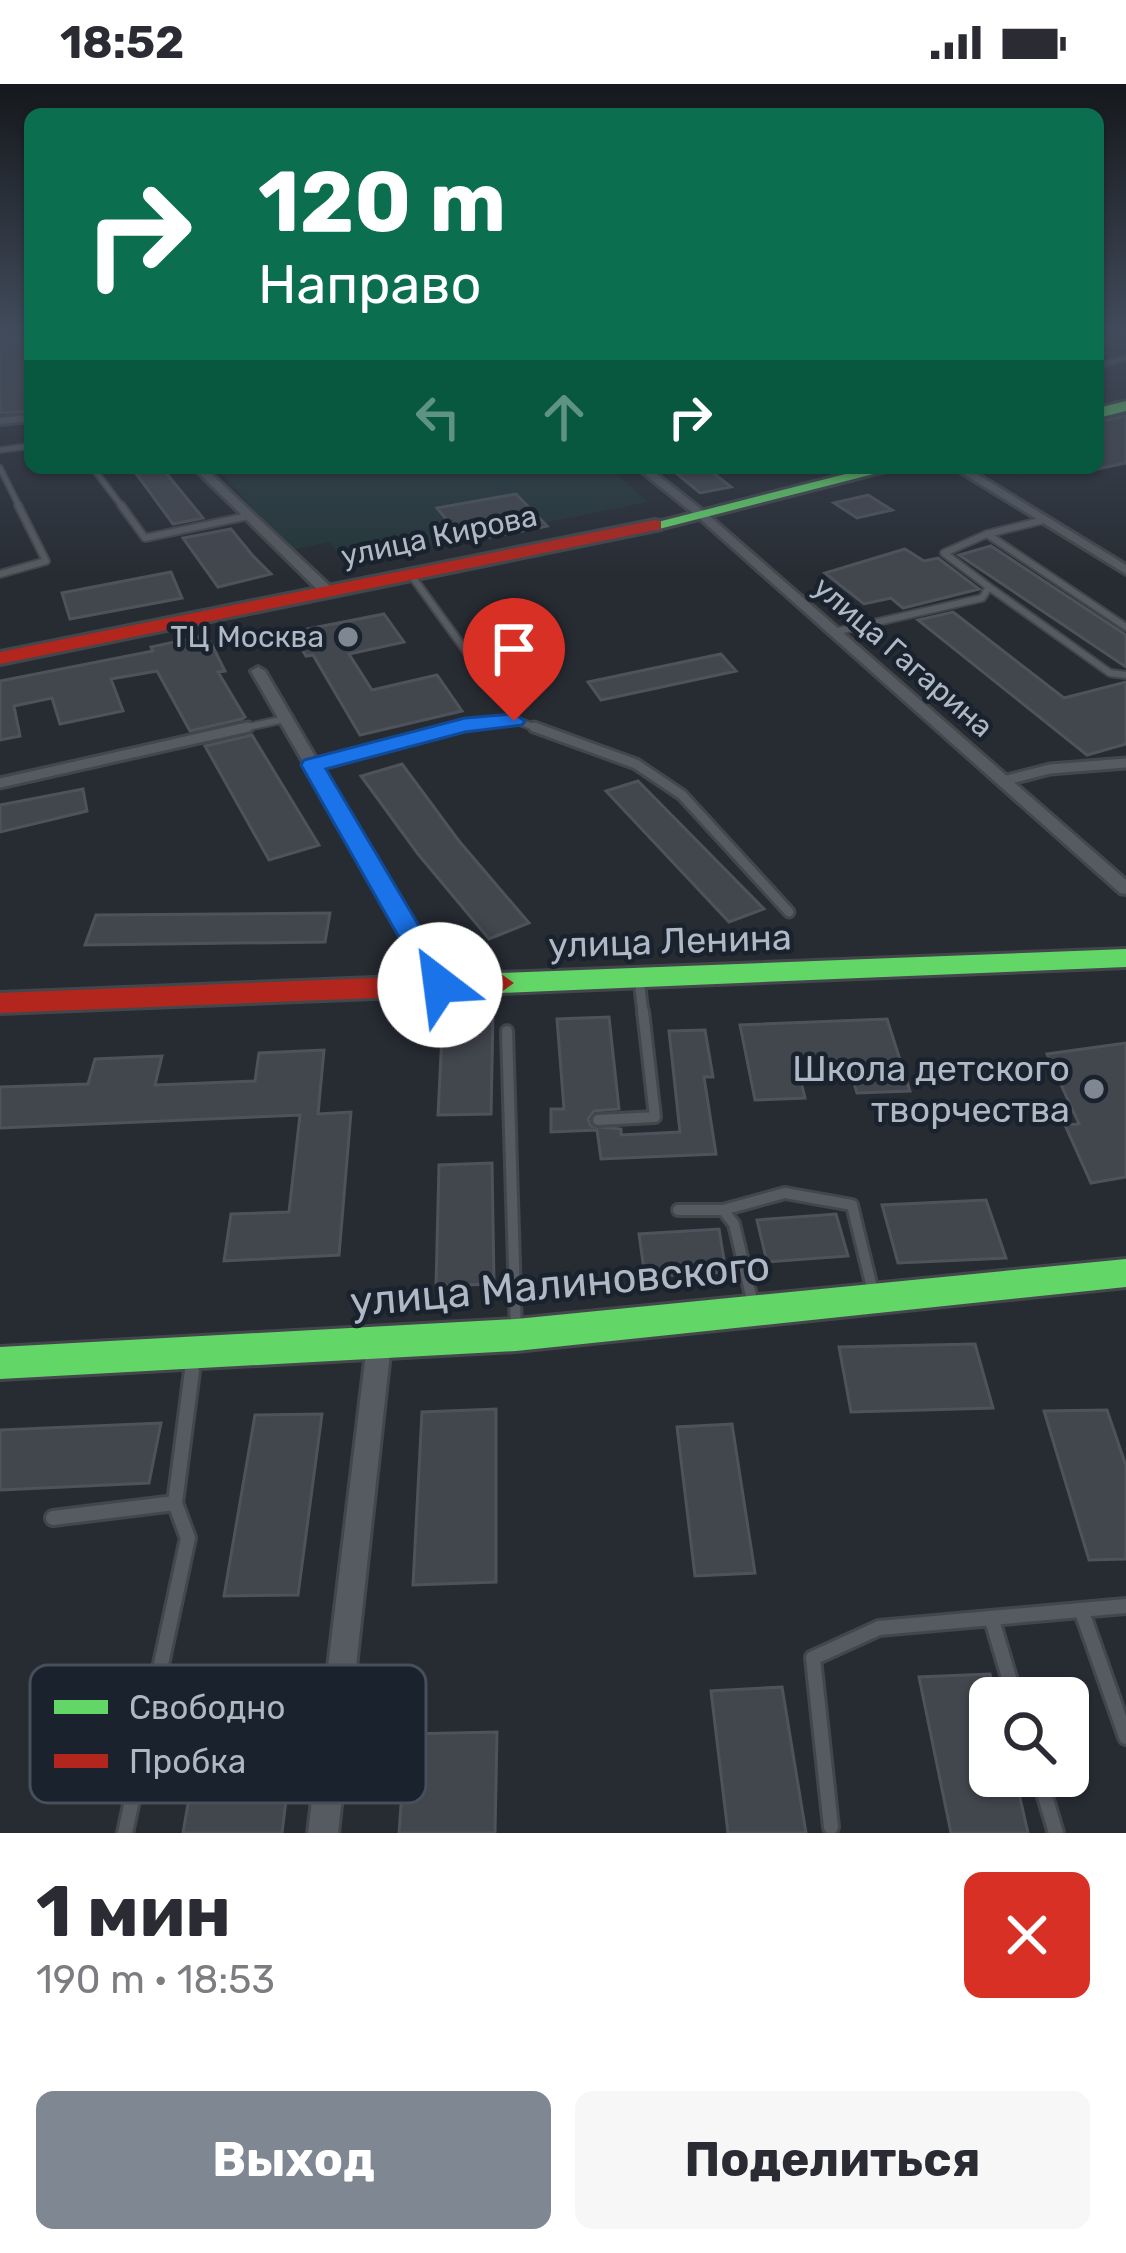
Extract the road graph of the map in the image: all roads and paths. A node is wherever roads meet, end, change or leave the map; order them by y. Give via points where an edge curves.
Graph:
1 (0, 468) edge
2 (97, 474) edge
3 (205, 474) edge
4 (650, 474) edge
5 (866, 474) edge
6 (969, 474) edge
7 (702, 515) junction
8 (248, 516) junction
9 (1045, 520) junction
10 (988, 534) junction
11 (1126, 570) edge
12 (0, 574) edge
13 (411, 575) junction
14 (989, 587) junction
15 (328, 592) junction
16 (1126, 627) edge
17 (834, 632) junction
18 (0, 658) edge
19 (259, 671) dead end
20 (1126, 675) edge
21 (487, 680) dead end
22 (285, 718) junction
23 (1126, 764) edge
24 (312, 765) junction
25 (1003, 781) junction
26 (0, 783) edge
27 (1126, 889) edge
28 (789, 912) dead end
29 (1126, 958) edge
30 (639, 979) junction
31 (440, 985) junction
32 (0, 1004) edge
33 (507, 1031) dead end
34 (598, 1120) dead end
35 (678, 1210) dead end
36 (723, 1210) junction
37 (1126, 1273) edge
38 (875, 1299) junction
39 (754, 1310) junction
40 (516, 1335) junction
41 (379, 1344) junction
42 (195, 1353) junction
43 (0, 1363) edge
44 (175, 1503) junction
45 (53, 1518) dead end
46 (1126, 1606) edge
47 (1082, 1612) junction
48 (992, 1620) junction
49 (161, 1665) edge
50 (342, 1665) edge
51 (1009, 1677) edge
52 (1126, 1737) edge
53 (1045, 1797) edge
54 (131, 1803) edge
55 (326, 1803) edge
56 (831, 1828) dead end
57 (125, 1833) edge
58 (323, 1833) edge
59 (1056, 1833) edge

1 - 12 lane via 46,561
2 - 8 lane via 145,538
3 - 8 street
4 - 7 street, улица Гагарина
5 - 7 street, улица Кирова
6 - 9 street
7 - 13 street, улица Кирова
7 - 17 street, улица Гагарина
8 - 15 street
9 - 10 lane
9 - 11 street
10 - 14 lane via 944,553
10 - 16 lane
13 - 15 street, улица Кирова
13 - 21 lane
14 - 17 lane via 982,598
14 - 20 lane via 1110,673
15 - 18 street, улица Кирова
17 - 25 street, улица Гагарина
19 - 22 street
22 - 24 street
22 - 26 lane
23 - 25 lane
24 - 28 lane via 465,725 514,721 636,764 682,795
24 - 31 street
25 - 27 street, улица Гагарина
29 - 30 street, улица Ленина
30 - 31 street, улица Ленина
30 - 34 lane via 656,1117
31 - 32 street, улица Ленина
33 - 40 lane
35 - 36 lane
36 - 38 lane via 785,1193 852,1205
36 - 39 lane via 734,1224
37 - 38 street, улица Малиновского
38 - 39 street, улица Малиновского
39 - 40 street, улица Малиновского
40 - 41 street, улица Малиновского
41 - 42 street, улица Малиновского
41 - 50 street
42 - 43 street, улица Малиновского
42 - 44 lane
44 - 45 lane
44 - 49 lane via 188,1538
46 - 47 lane
47 - 48 lane
47 - 52 lane
48 - 51 lane
48 - 56 lane via 879,1628 813,1658
53 - 59 lane
54 - 57 lane
55 - 58 street

